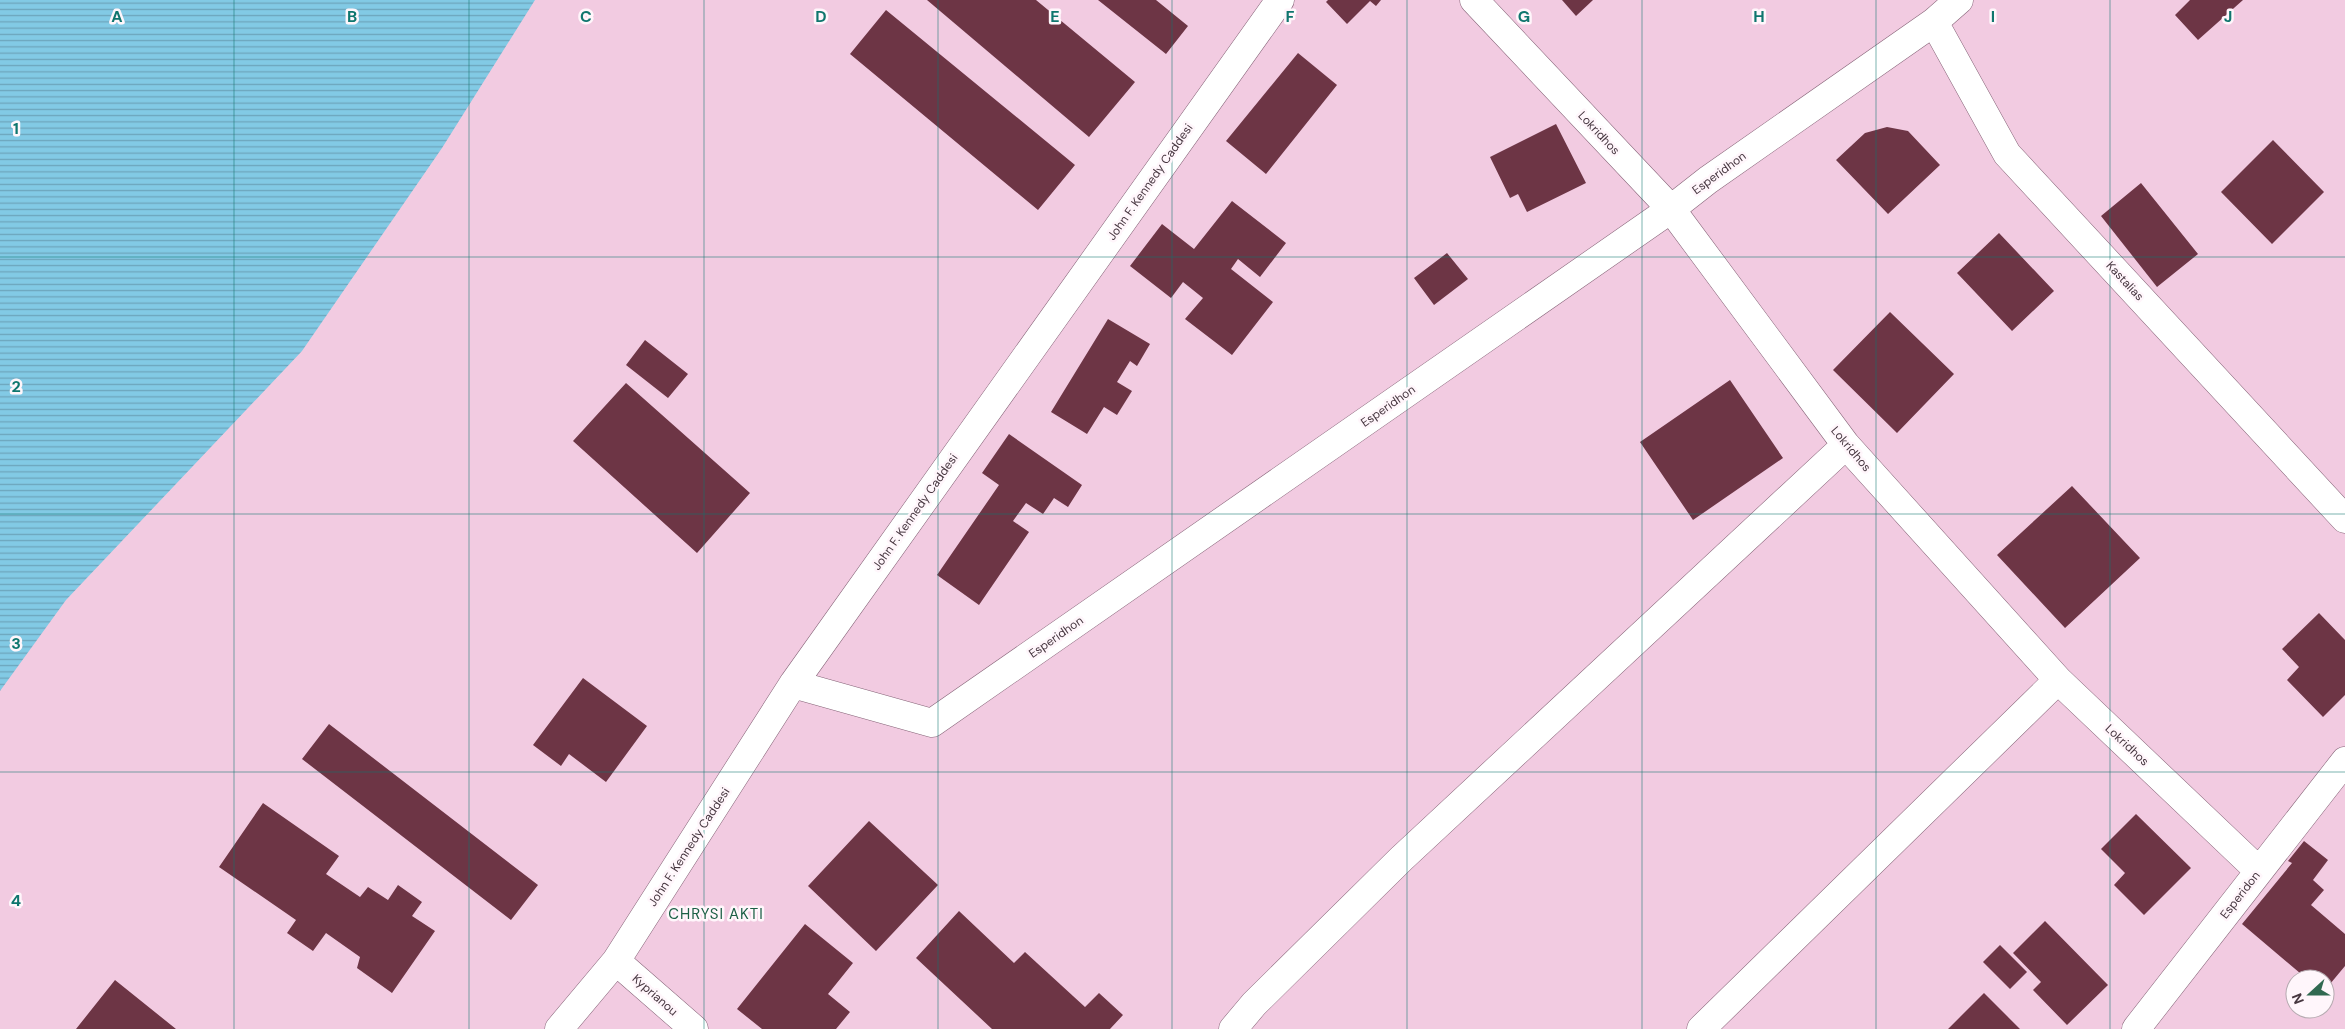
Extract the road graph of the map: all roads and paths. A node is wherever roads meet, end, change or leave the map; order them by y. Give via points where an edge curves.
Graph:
1 (1280, 0) edge
2 (1474, 0) edge
3 (1959, 0) edge
4 (1934, 22) junction
5 (1671, 209) junction
6 (1846, 445) junction
7 (2345, 519) edge
8 (2058, 680) junction
9 (793, 684) junction
10 (2345, 761) edge
11 (2259, 871) junction
12 (616, 961) junction
13 (559, 1029) edge
14 (694, 1029) edge
15 (1234, 1029) edge
16 (1701, 1029) edge
17 (2136, 1029) edge

1 - 9 street, John F. Kennedy Caddesi
2 - 5 street, Lokridhos
3 - 4 street, Esperidhon
4 - 5 street, Esperidhon
4 - 7 street, Kastalias via 2007,154
5 - 6 street, Lokridhos
5 - 9 street, Esperidhon via 932,723
6 - 8 street, Lokridhos
6 - 15 street via 1401,860 1254,1004
8 - 11 street, Lokridhos
8 - 16 street
9 - 12 street, John F. Kennedy Caddesi
10 - 11 street, Esperidon
11 - 17 street, Esperidon
12 - 13 street, John F. Kennedy Caddesi
12 - 14 street, Kyprianou

